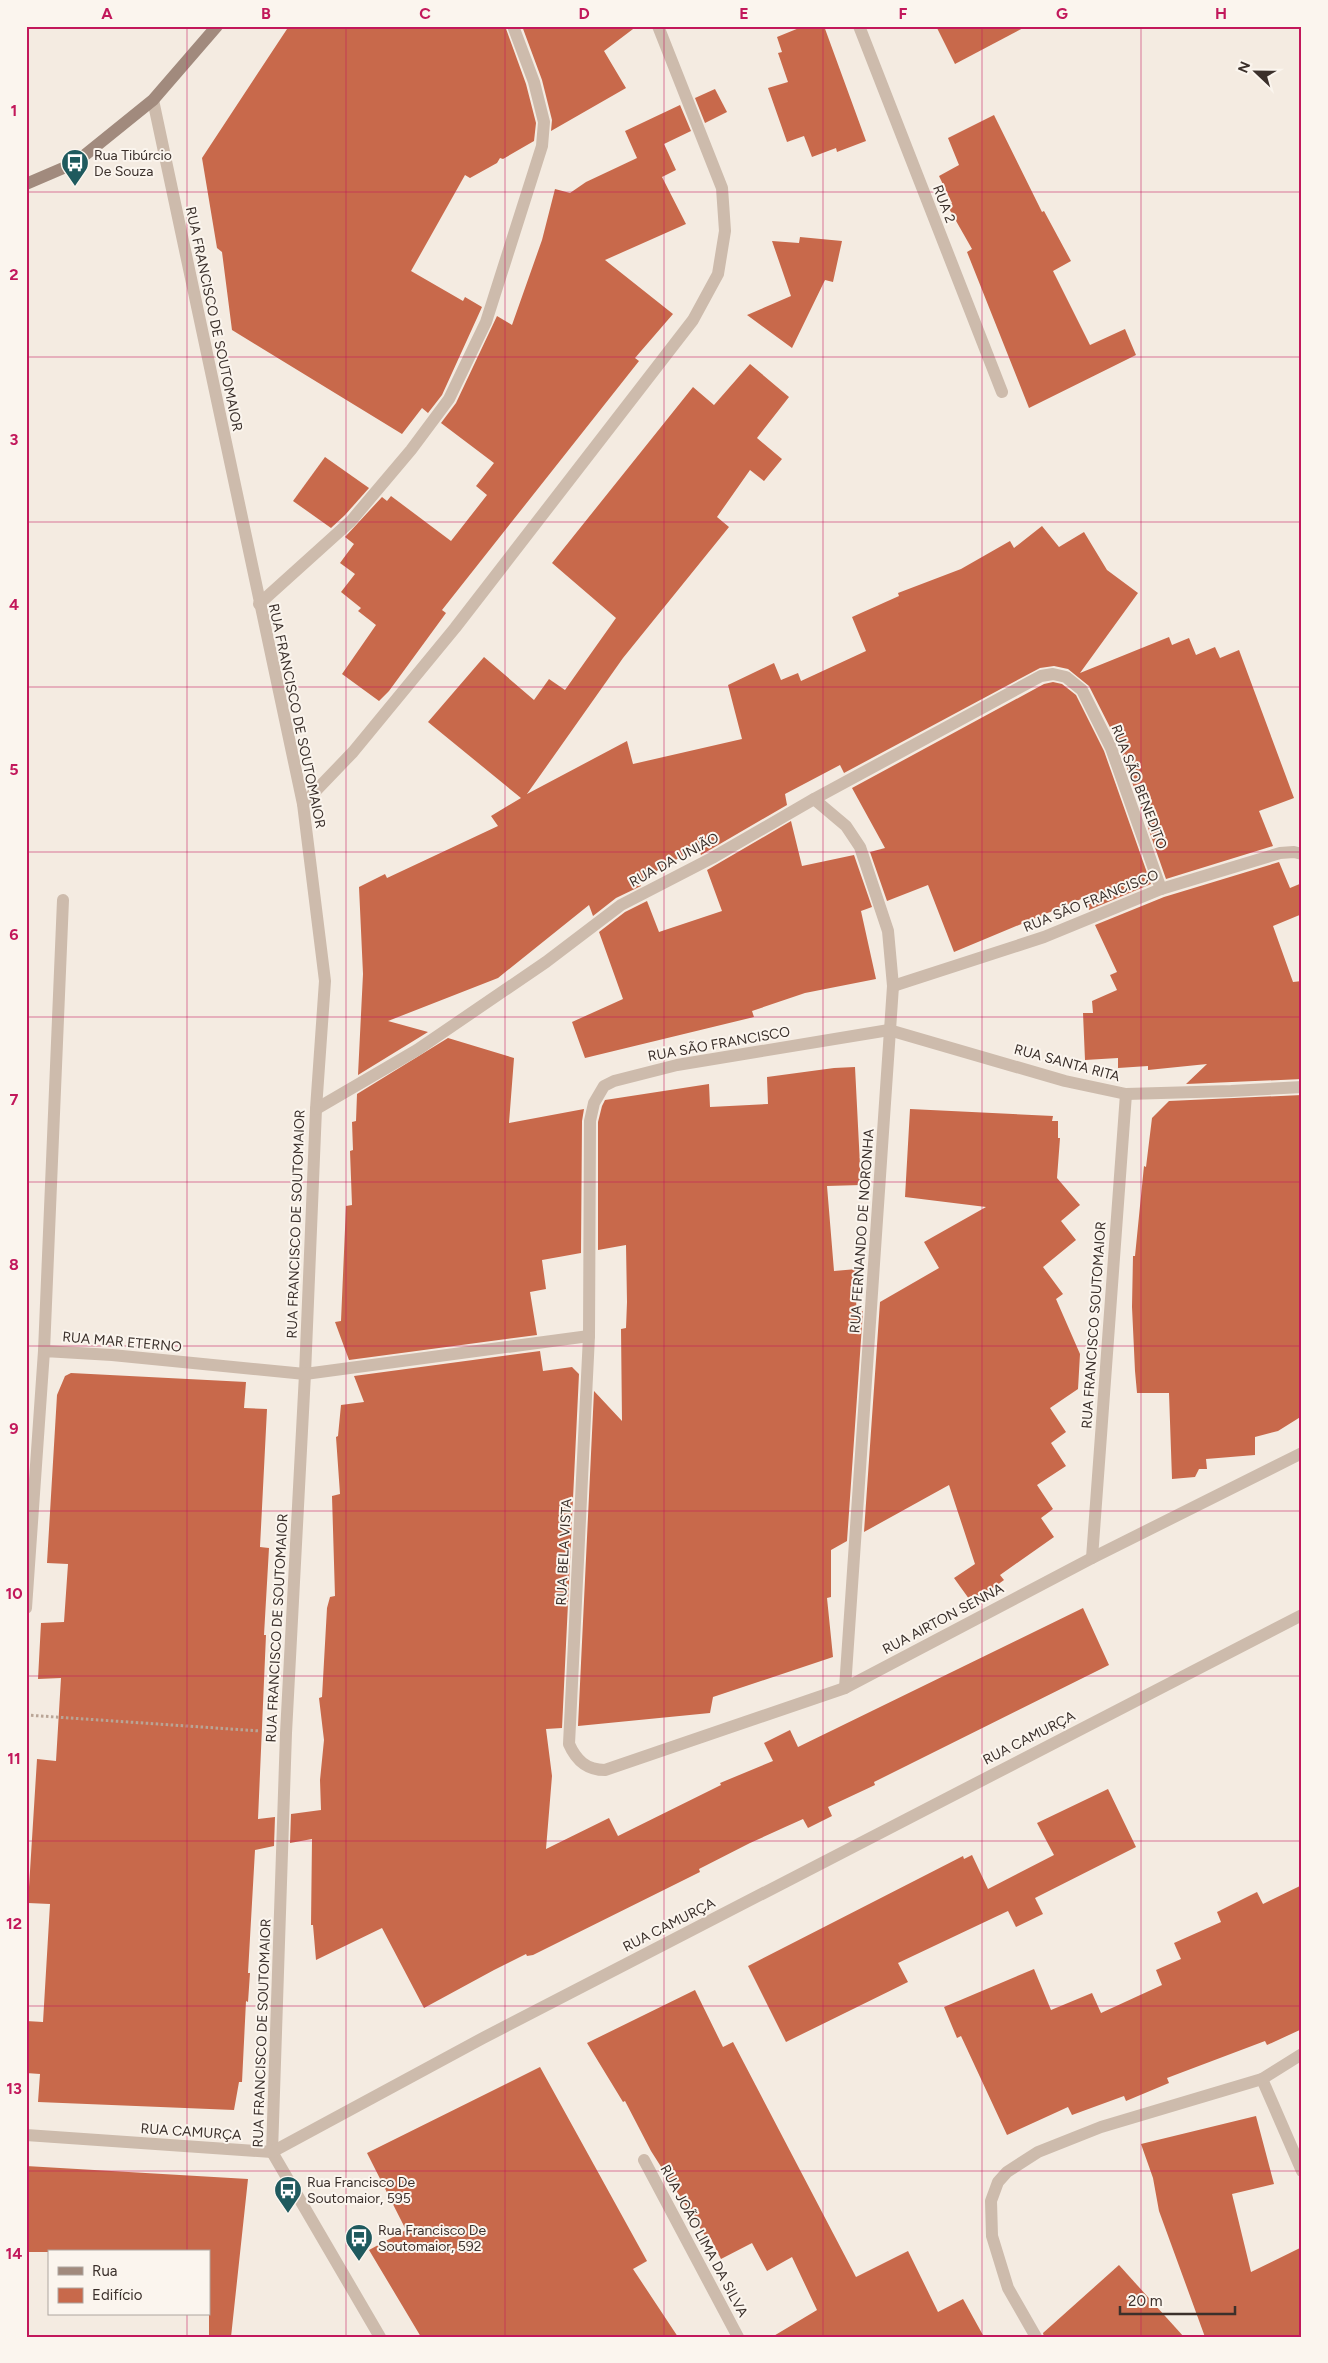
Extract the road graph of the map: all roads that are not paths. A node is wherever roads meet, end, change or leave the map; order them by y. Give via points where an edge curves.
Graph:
1 (217, 26) edge
2 (513, 26) edge
3 (658, 26) edge
4 (859, 26) edge
5 (152, 100) junction
6 (26, 184) edge
7 (1002, 392) dead end
8 (259, 604) junction
9 (1066, 676) joint
10 (814, 799) junction
11 (303, 804) junction
12 (1302, 854) edge
13 (1161, 889) junction
14 (64, 900) dead end
15 (894, 986) junction
16 (890, 1030) junction
17 (1302, 1087) edge
18 (1126, 1094) junction
19 (594, 1103) joint
20 (316, 1109) junction
21 (589, 1336) junction
22 (44, 1351) junction
23 (305, 1374) junction
24 (1302, 1452) edge
25 (1092, 1558) junction
26 (26, 1608) edge
27 (1302, 1615) edge
28 (845, 1688) junction
29 (583, 1764) joint
30 (1302, 2054) edge
31 (1262, 2079) junction
32 (26, 2135) edge
33 (272, 2152) junction
34 (644, 2160) dead end
35 (1302, 2171) edge
36 (380, 2337) edge
37 (738, 2337) edge
38 (1036, 2337) edge

1 - 5 main road
2 - 8 street via 534,82 544,122 542,146 486,322 449,399 411,450 350,522
3 - 11 street via 722,188 725,231 718,274 693,320 454,628 353,752
4 - 7 street, RUA 2
5 - 6 main road via 75,163
5 - 8 street, RUA FRANCISCO DE SOUTOMAIOR
8 - 11 street, RUA FRANCISCO DE SOUTOMAIOR
9 - 10 street, RUA DA UNIÃO via 1041,676
9 - 13 street, RUA SÃO BENEDITO via 1082,690 1111,748
10 - 15 street, RUA FERNANDO DE NORONHA via 846,826 860,847 888,931
10 - 20 street, RUA DA UNIÃO via 712,858 621,905 546,962 417,1050
11 - 20 street, RUA FRANCISCO DE SOUTOMAIOR via 324,981
12 - 13 street, RUA SÃO FRANCISCO via 1280,853
13 - 15 street, RUA SÃO FRANCISCO via 1044,937
14 - 22 street
15 - 16 street, RUA FERNANDO DE NORONHA
16 - 18 street, RUA SANTA RITA via 1065,1081
16 - 19 street, RUA SÃO FRANCISCO via 678,1064 614,1081 604,1086
16 - 28 street, RUA FERNANDO DE NORONHA
17 - 18 street, RUA SANTA RITA
18 - 25 street, RUA FRANCISCO SOUTOMAIOR
19 - 21 street, RUA BELA VISTA via 590,1121
20 - 23 street, RUA FRANCISCO DE SOUTOMAIOR
21 - 23 street
21 - 29 street, RUA BELA VISTA via 569,1744 575,1757
22 - 23 street, RUA MAR ETERNO
22 - 26 street, RUA MAR ETERNO
23 - 33 street, RUA FRANCISCO DE SOUTOMAIOR via 286,1733
24 - 25 street, RUA AIRTON SENNA
25 - 28 street, RUA AIRTON SENNA
27 - 33 street, RUA CAMURÇA via 483,2038
28 - 29 street, RUA AIRTON SENNA via 605,1770 595,1770
30 - 31 street
31 - 35 street
31 - 38 street via 1102,2127 1038,2152 1007,2172 998,2182 991,2201 992,2236 1008,2288
32 - 33 street, RUA CAMURÇA
33 - 36 street, RUA FRANCISCO DE SOUTOMAIOR
34 - 37 street, RUA JOÃO LIMA DA SILVA

